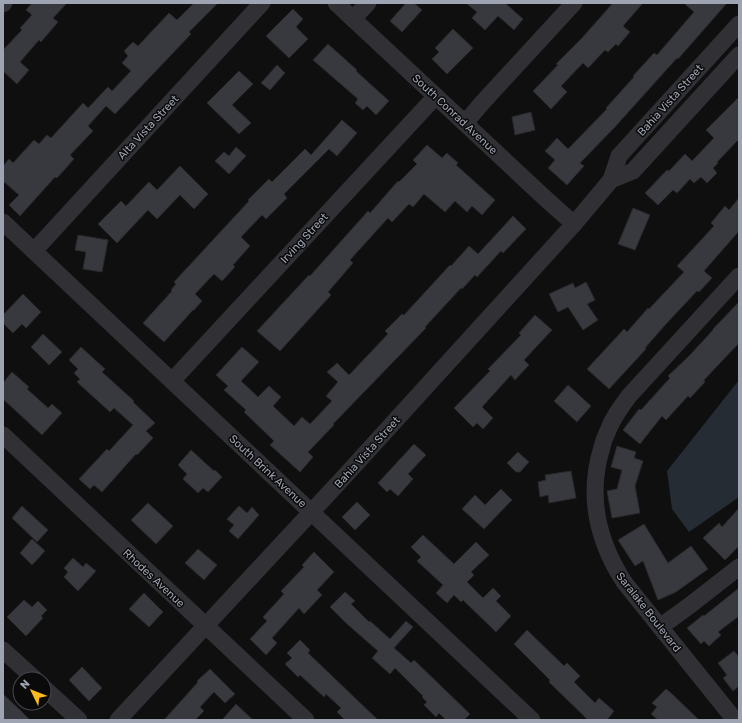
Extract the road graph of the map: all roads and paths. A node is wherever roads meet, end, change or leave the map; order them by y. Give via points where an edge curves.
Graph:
1 (262, 3) edge
2 (336, 3) edge
3 (368, 3) edge
4 (574, 3) edge
5 (353, 19) junction
6 (739, 24) edge
7 (739, 55) edge
8 (436, 96) junction
9 (465, 123) junction
10 (611, 180) junction
11 (3, 222) edge
12 (574, 224) junction
13 (34, 251) junction
14 (739, 276) edge
15 (172, 381) junction
16 (3, 436) edge
17 (311, 512) junction
18 (739, 566) edge
19 (206, 626) junction
20 (660, 628) junction
21 (3, 650) edge
22 (25, 671) edge
23 (52, 695) edge
24 (735, 714) edge
25 (79, 720) edge
26 (118, 720) edge
27 (306, 720) edge
28 (532, 720) edge

1 - 13 street, Alta Vista Street
2 - 5 street, South Conrad Avenue
3 - 5 street
4 - 9 street
5 - 8 street, South Conrad Avenue
6 - 10 street, Bahia Vista Street via 620,156
7 - 10 street, Bahia Vista Street via 633,170
8 - 9 street, South Conrad Avenue
8 - 15 street, Irving Street
9 - 12 street, South Conrad Avenue
10 - 12 street, Bahia Vista Street
11 - 13 street, South Brink Avenue
12 - 17 street, Bahia Vista Street
13 - 15 street, South Brink Avenue
14 - 20 street, Saralake Boulevard via 628,396 606,434 598,461 595,503 609,557 624,582
15 - 17 street, South Brink Avenue
16 - 19 street, Rhodes Avenue
17 - 19 street, Bahia Vista Street
17 - 28 street, South Brink Avenue
18 - 20 street
19 - 26 street, Bahia Vista Street
19 - 27 street, Rhodes Avenue
20 - 24 street, Saralake Boulevard
21 - 22 street
23 - 25 street

